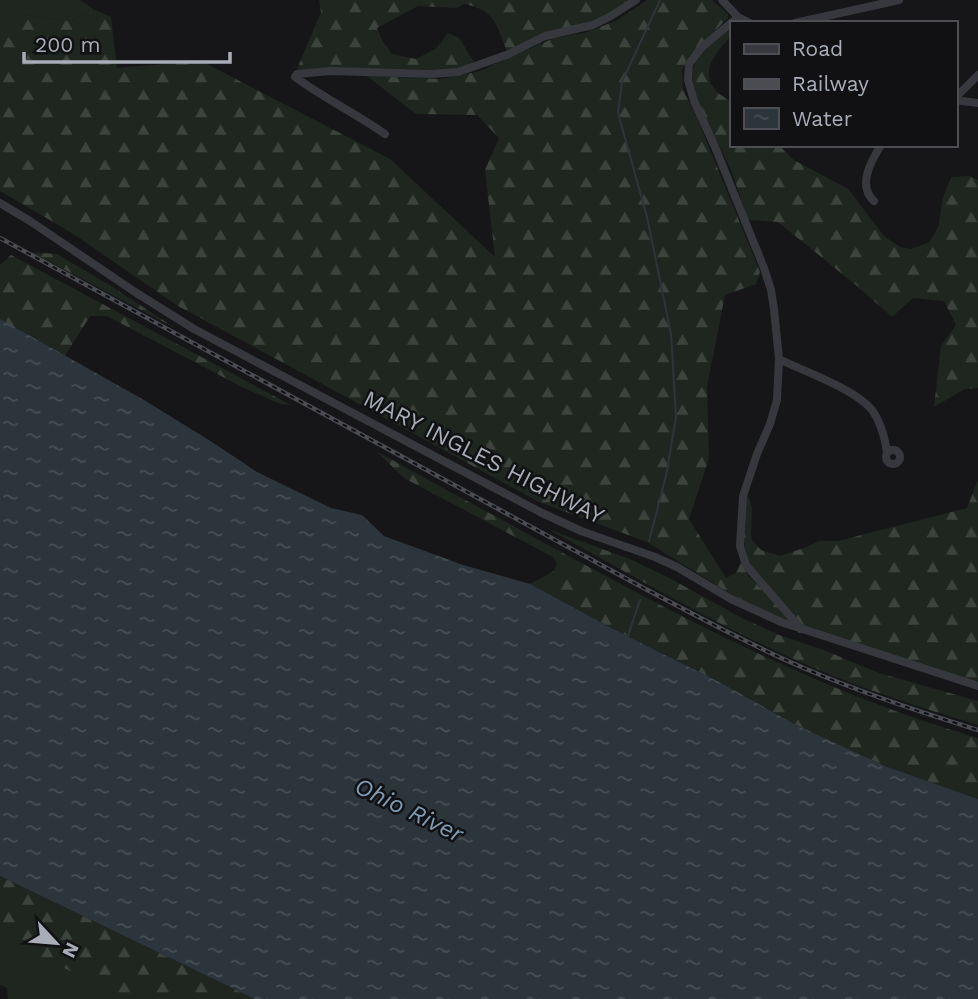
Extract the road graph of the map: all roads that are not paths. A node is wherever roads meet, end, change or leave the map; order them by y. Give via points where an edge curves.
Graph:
1 (636, 0) edge
2 (722, 0) edge
3 (899, 0) edge
4 (738, 17) junction
5 (733, 21) edge
6 (746, 21) edge
7 (804, 21) edge
8 (730, 24) edge
9 (978, 75) edge
10 (957, 97) edge
11 (957, 99) edge
12 (978, 103) edge
13 (385, 134) dead end
14 (880, 147) edge
15 (874, 201) dead end
16 (0, 203) edge
17 (779, 359) junction
18 (887, 452) dead end
19 (800, 629) junction
20 (978, 686) edge

1 - 13 street via 593,25 545,36 458,72 297,74 320,95
2 - 4 street
3 - 7 street
4 - 5 street
4 - 6 street
8 - 17 street via 689,64 688,80 769,283
9 - 10 street
11 - 12 street
14 - 15 street via 865,188
16 - 19 street, MARY INGLES HIGHWAY via 194,329 540,512 655,556 760,614
17 - 18 street via 864,402 876,418
17 - 19 street via 775,408 743,496 740,546 746,565
19 - 20 street, MARY INGLES HIGHWAY

